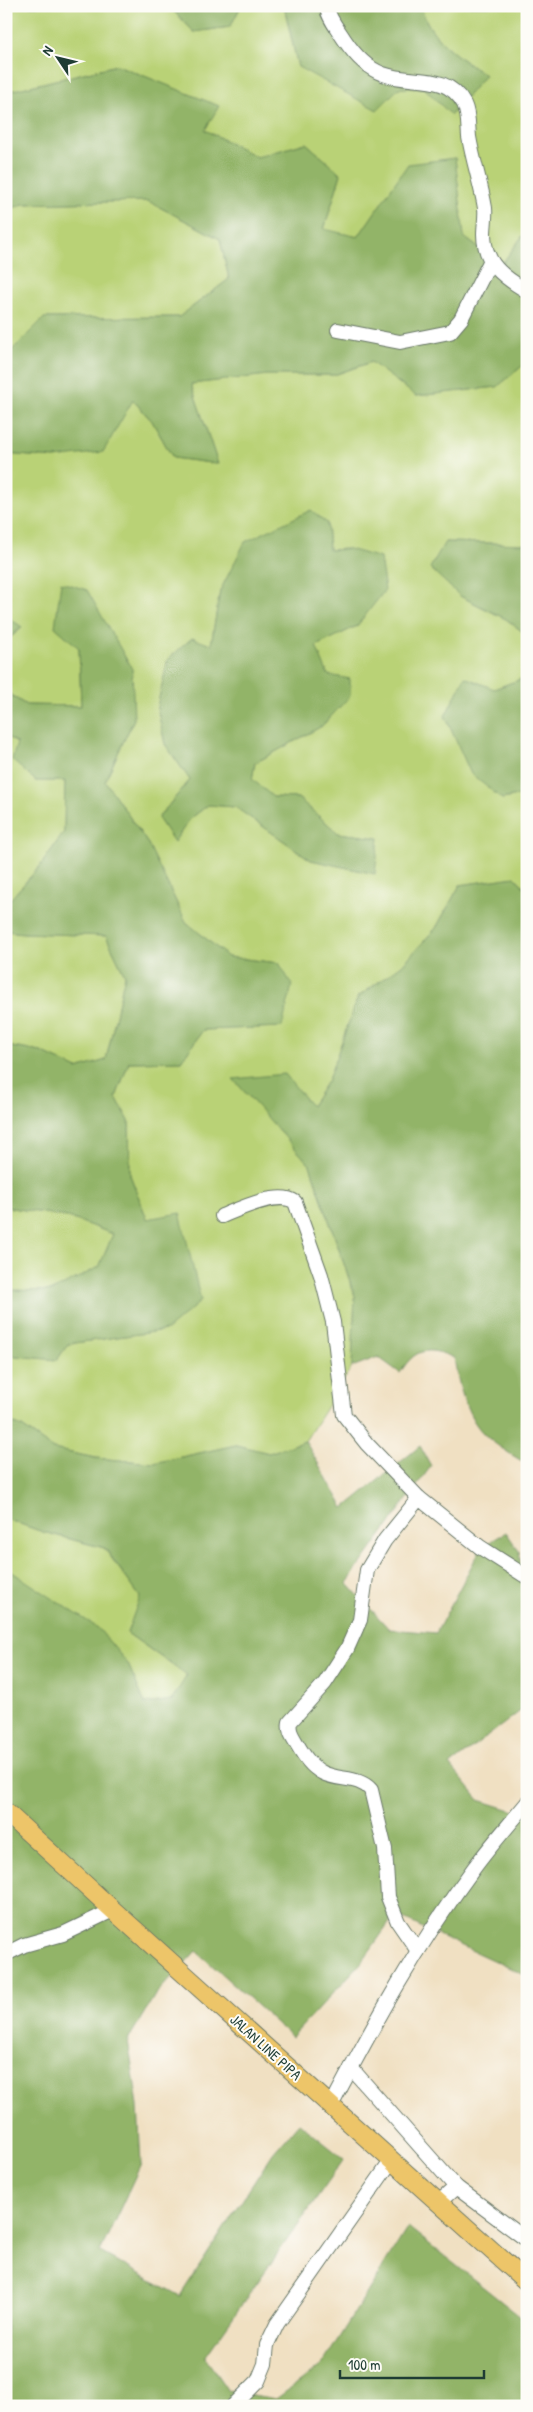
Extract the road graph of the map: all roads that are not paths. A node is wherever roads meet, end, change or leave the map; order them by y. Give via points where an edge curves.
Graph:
1 (326, 6) edge
2 (490, 262) junction
3 (527, 291) edge
4 (338, 330) dead end
5 (222, 1216) dead end
6 (419, 1498) junction
7 (527, 1578) edge
8 (527, 1804) edge
9 (6, 1812) edge
10 (113, 1910) junction
11 (418, 1951) junction
12 (6, 1954) edge
13 (351, 2068) junction
14 (332, 2106) junction
15 (392, 2160) junction
16 (456, 2187) junction
17 (438, 2203) junction
18 (527, 2240) edge
19 (527, 2282) edge
20 (233, 2406) edge

1 - 2 street via 329,17 353,52 369,66 394,77 440,82 459,96 465,106 485,210 484,248
2 - 3 street
2 - 4 street via 461,320 450,332 400,342
5 - 6 street via 283,1196 294,1202 321,1275 333,1322 344,1414 356,1432
6 - 7 street via 480,1547
6 - 11 street via 385,1540 367,1570 360,1620 347,1649 325,1683 294,1716 289,1726 295,1741 314,1767 325,1774 361,1782 371,1790 385,1849 388,1896 398,1922
8 - 11 street via 472,1870
9 - 10 main road, JALAN LINE PIPA
10 - 12 street via 63,1934 24,1944
10 - 14 main road, JALAN LINE PIPA
11 - 13 street
13 - 14 street
13 - 16 street
14 - 15 main road, JALAN LINE PIPA
15 - 17 main road, JALAN LINE PIPA
15 - 20 street via 277,2324 267,2345 265,2364 258,2381
16 - 17 street
16 - 18 street
17 - 19 main road, JALAN LINE PIPA

